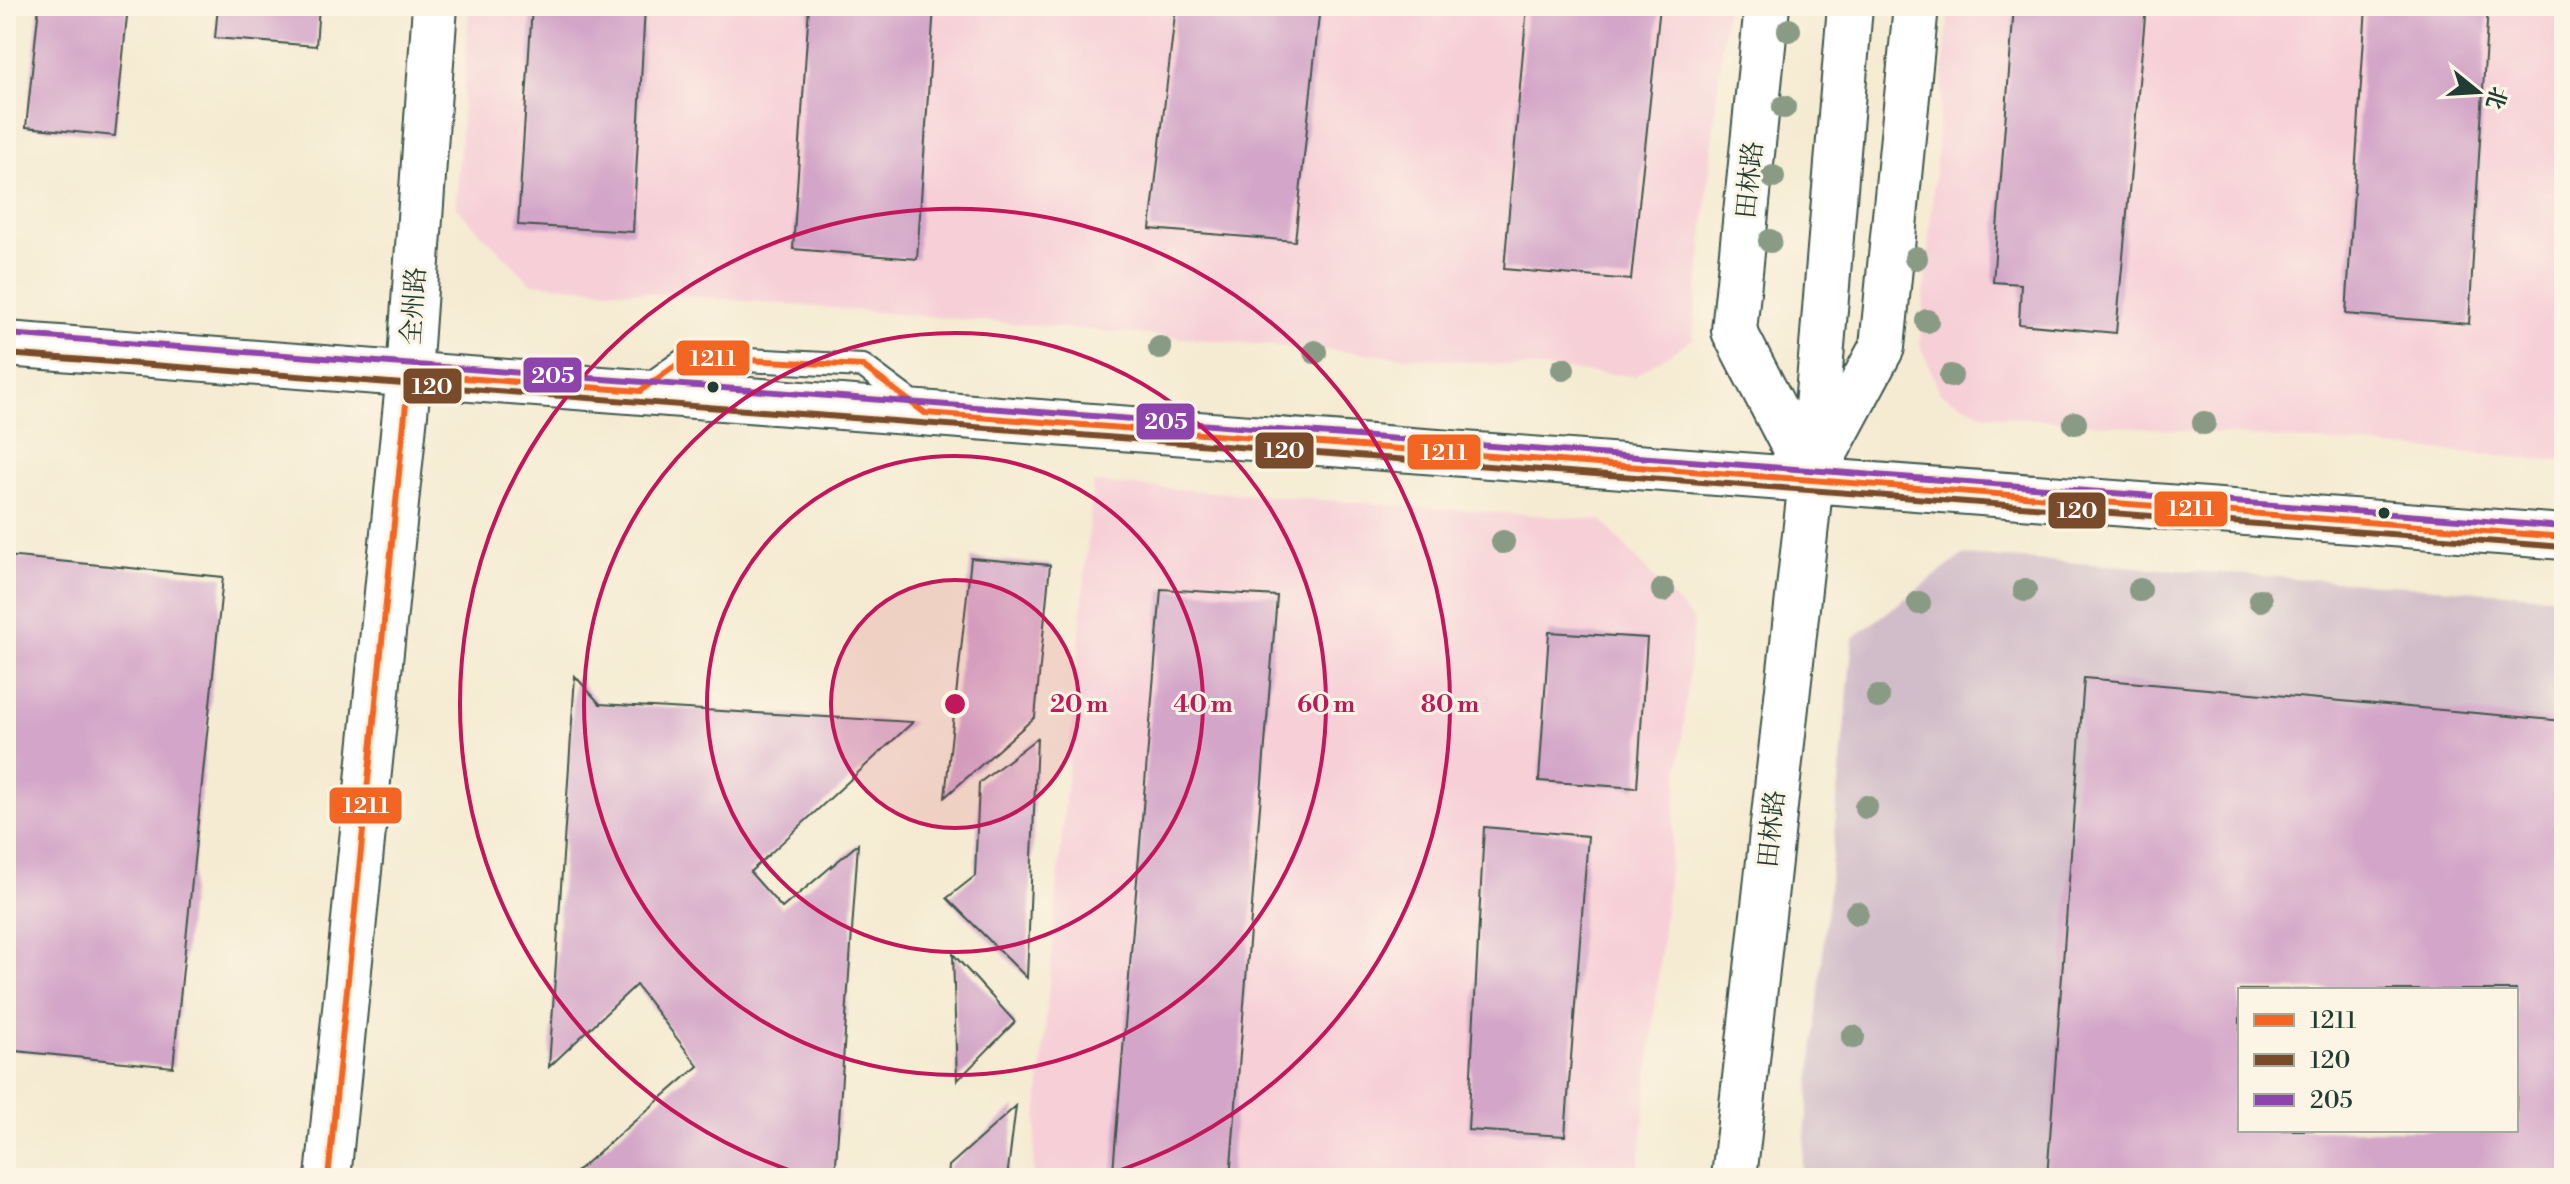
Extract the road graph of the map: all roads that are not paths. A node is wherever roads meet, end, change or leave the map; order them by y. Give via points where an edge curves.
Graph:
1 (435, 6) edge
2 (1767, 6) edge
3 (1850, 6) edge
4 (1916, 6) edge
5 (6, 344) edge
6 (409, 374) junction
7 (1811, 480) junction
8 (2564, 537) edge
9 (328, 1178) edge
10 (1734, 1178) edge

1 - 6 street, 全州路
2 - 7 street, 田林路 via 1734,331
3 - 7 street, 田林路
4 - 7 street, 田林路 via 1882,347
5 - 6 street
6 - 7 street
6 - 9 street, 全州路
7 - 8 street
7 - 10 street, 田林路

